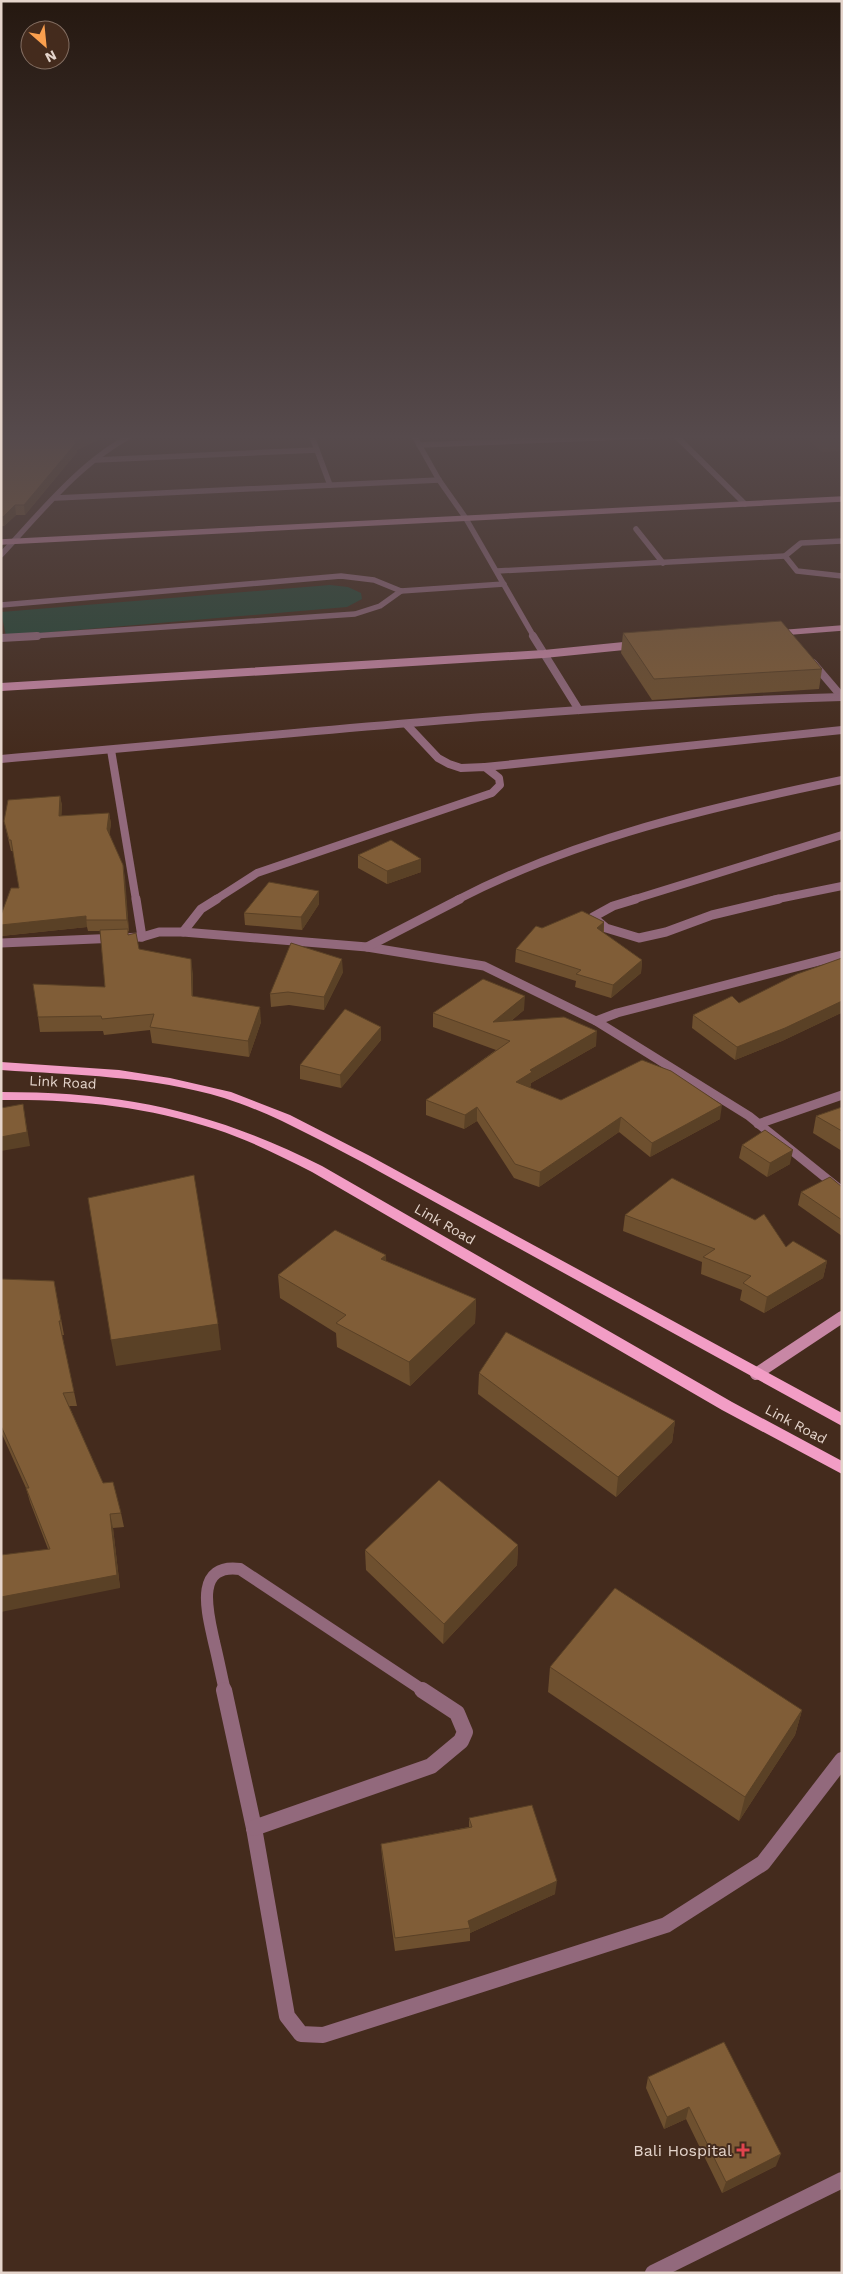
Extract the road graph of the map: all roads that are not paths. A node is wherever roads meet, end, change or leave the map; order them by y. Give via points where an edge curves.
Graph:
1 (48, 540) edge
2 (479, 540) edge
3 (645, 540) edge
4 (842, 541) edge
5 (1, 542) edge
6 (14, 542) junction
7 (1, 555) edge
8 (785, 556) junction
9 (663, 563) junction
10 (497, 571) junction
11 (842, 576) edge
12 (504, 584) junction
13 (401, 591) junction
14 (1, 605) edge
15 (842, 628) edge
16 (786, 632) junction
17 (767, 634) edge
18 (1, 638) edge
19 (792, 639) edge
20 (642, 644) edge
21 (544, 654) junction
22 (804, 654) edge
23 (1, 687) edge
24 (842, 697) edge
25 (579, 710) junction
26 (407, 725) junction
27 (842, 730) edge
28 (111, 750) junction
29 (1, 759) edge
30 (485, 767) junction
31 (842, 780) edge
32 (842, 835) edge
33 (842, 886) edge
34 (183, 932) junction
35 (142, 937) junction
36 (1, 943) edge
37 (368, 947) junction
38 (842, 955) edge
39 (596, 1021) junction
40 (1, 1066) edge
41 (842, 1095) edge
42 (1, 1096) edge
43 (758, 1124) junction
44 (842, 1191) edge
45 (842, 1317) edge
46 (756, 1374) junction
47 (842, 1420) edge
48 (842, 1468) edge
49 (842, 1760) edge
50 (254, 1828) junction
51 (842, 2180) edge
52 (653, 2273) edge

1 - 6 street
2 - 10 street
3 - 9 street
4 - 8 street via 801,543
5 - 6 street
6 - 7 street
8 - 9 street
8 - 11 street via 797,571
9 - 10 street
10 - 12 street
12 - 13 street
12 - 21 street
13 - 14 street via 374,580 341,576
13 - 18 street via 372,610 355,614
15 - 16 street
16 - 17 street
16 - 19 street
20 - 21 street
21 - 23 street
21 - 25 street
22 - 24 street
24 - 25 street
25 - 26 street
26 - 28 street
26 - 30 street via 438,758 461,768
27 - 30 street
28 - 29 street
28 - 35 street
30 - 34 street via 499,778 500,785 492,793 256,873 201,909
31 - 37 street via 645,826 551,858 467,895
32 - 33 street via 613,906 593,917 595,923 602,927 630,937 645,937 712,915
34 - 35 street via 159,932
34 - 37 street
35 - 36 street
37 - 39 street via 484,966
38 - 39 street via 626,1010
39 - 43 street
40 - 46 main road, Link Road via 119,1074 170,1082 227,1095 286,1118
41 - 43 street
42 - 48 main road, Link Road via 44,1095 115,1101 193,1118 251,1138 317,1169 727,1406
43 - 44 street
45 - 46 street
46 - 47 main road, Link Road
49 - 50 street via 763,1863 666,1926 323,2035 301,2034 287,2016
50 - 50 street via 207,1608 209,1582 222,1569 232,1567 240,1569 457,1713 465,1732 461,1741 431,1766
51 - 52 street

